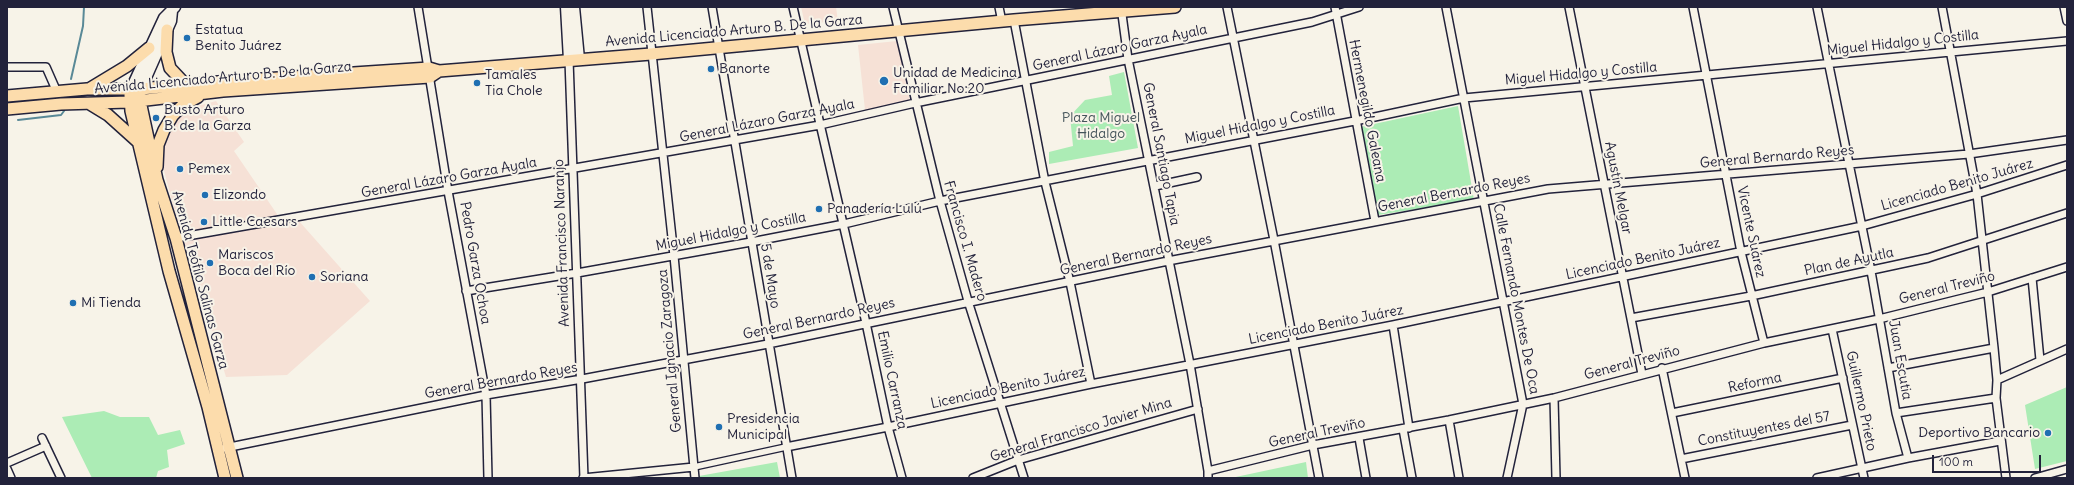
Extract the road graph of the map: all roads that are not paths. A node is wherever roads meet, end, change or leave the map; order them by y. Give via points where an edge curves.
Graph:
1 (418, 7) edge
2 (566, 7) edge
3 (574, 7) edge
4 (647, 7) edge
5 (712, 7) edge
6 (793, 7) edge
7 (893, 7) edge
8 (999, 7) edge
9 (1175, 7) edge
10 (1227, 7) edge
11 (1359, 7) edge
12 (1446, 7) edge
13 (1569, 7) edge
14 (1693, 7) edge
15 (1817, 7) edge
16 (1942, 7) edge
17 (2064, 7) edge
18 (174, 9) edge
19 (1122, 10) edge
20 (1335, 10) edge
21 (1014, 20) junction
22 (2067, 21) edge
23 (1002, 22) junction
24 (167, 30) junction
25 (898, 32) junction
26 (1232, 37) junction
27 (800, 41) junction
28 (2067, 41) edge
29 (149, 48) junction
30 (719, 48) junction
31 (1951, 52) junction
32 (651, 54) junction
33 (1128, 59) junction
34 (574, 60) junction
35 (1828, 64) junction
36 (7, 67) edge
37 (432, 72) junction
38 (1706, 75) junction
39 (1026, 81) junction
40 (186, 85) junction
41 (1585, 86) junction
42 (136, 89) junction
43 (87, 90) junction
44 (57, 92) junction
45 (202, 94) junction
46 (31, 95) junction
47 (7, 96) edge
48 (1464, 98) junction
49 (134, 101) junction
50 (916, 103) junction
51 (90, 104) junction
52 (7, 109) edge
53 (1355, 120) junction
54 (820, 125) junction
55 (1254, 140) junction
56 (2067, 140) edge
57 (736, 141) junction
58 (138, 142) junction
59 (663, 154) junction
60 (1969, 154) junction
61 (1150, 160) junction
62 (1849, 164) junction
63 (2067, 165) edge
64 (574, 169) junction
65 (1726, 175) junction
66 (1197, 177) dead end
67 (157, 180) junction
68 (1046, 182) junction
69 (1604, 183) junction
70 (1155, 186) junction
71 (448, 191) junction
72 (1977, 194) junction
73 (1484, 200) junction
74 (940, 201) junction
75 (2067, 213) edge
76 (1376, 221) junction
77 (844, 224) junction
78 (1862, 226) junction
79 (176, 238) junction
80 (1274, 240) junction
81 (1983, 240) junction
82 (751, 242) junction
83 (1741, 252) junction
84 (674, 256) junction
85 (1168, 261) junction
86 (2067, 267) edge
87 (183, 268) junction
88 (169, 271) junction
89 (1871, 271) junction
90 (577, 273) junction
91 (1621, 276) junction
92 (2032, 278) junction
93 (1070, 282) junction
94 (466, 290) junction
95 (1988, 292) junction
96 (1751, 296) junction
97 (968, 301) junction
98 (1502, 302) junction
99 (1631, 318) junction
100 (1879, 319) junction
101 (866, 323) junction
102 (1393, 325) junction
103 (1832, 329) junction
104 (1764, 343) junction
105 (768, 344) junction
106 (1294, 344) junction
107 (1994, 348) junction
108 (2067, 349) edge
109 (683, 360) junction
110 (2040, 360) junction
111 (1190, 364) junction
112 (1662, 368) junction
113 (1888, 368) junction
114 (1642, 374) junction
115 (1843, 378) junction
116 (582, 380) junction
117 (1997, 380) junction
118 (1091, 384) junction
119 (486, 395) junction
120 (1554, 398) junction
121 (1996, 398) junction
122 (1000, 404) junction
123 (1523, 404) junction
124 (1198, 409) junction
125 (1672, 413) junction
126 (1896, 413) junction
127 (1449, 420) junction
128 (1852, 425) junction
129 (888, 427) junction
130 (1406, 428) junction
131 (42, 438) dead end
132 (1359, 438) junction
133 (2000, 442) junction
134 (1313, 445) junction
135 (46, 446) junction
136 (786, 447) junction
137 (224, 448) junction
138 (1908, 458) junction
139 (1681, 459) junction
140 (1018, 460) junction
141 (7, 463) edge
142 (694, 467) junction
143 (1863, 468) junction
144 (7, 469) edge
145 (2067, 469) edge
146 (1208, 474) edge
147 (11, 478) edge
148 (60, 478) edge
149 (225, 478) edge
150 (237, 478) edge
151 (488, 478) edge
152 (584, 478) edge
153 (695, 478) edge
154 (792, 478) edge
155 (902, 478) edge
156 (973, 478) edge
157 (1024, 478) edge
158 (1319, 478) edge
159 (1366, 478) edge
160 (1412, 478) edge
161 (1459, 478) edge
162 (1507, 478) edge
163 (1556, 478) edge
164 (1685, 478) edge
165 (1817, 478) edge
166 (1864, 478) edge
167 (2006, 478) edge
168 (2035, 478) edge

1 - 37 street, Pedro Garza Ochoa
2 - 34 main road, Avenida Francisco Naranjo
3 - 34 main road, Avenida Francisco Naranjo
4 - 32 street, General Ignacio Zaragoza
5 - 30 street, 5 de Mayo
6 - 27 street, Emilio Carranza
7 - 25 street, Francisco I. Madero
8 - 23 street
9 - 19 main road, Avenida Licenciado Arturo B. De la Garza
10 - 26 street
11 - 20 street, General Lázaro Garza Ayala
12 - 48 street, Calle Fernando Montes De Oca
13 - 41 street, Agustín Melgar
14 - 38 street, Vicente Suárez
15 - 35 street, Juan Escutia
16 - 31 street
17 - 22 street
18 - 24 main road
18 - 29 main road via 164,18
19 - 21 main road, Avenida Licenciado Arturo B. De la Garza
19 - 33 street, General Santiago Tapia
20 - 26 street, General Lázaro Garza Ayala via 1312,22
20 - 53 street, Hermenegildo Galeana
21 - 23 main road, Avenida Licenciado Arturo B. De la Garza
21 - 39 street
23 - 25 main road, Avenida Licenciado Arturo B. De la Garza
24 - 40 main road via 166,52 170,68
24 - 42 main road
25 - 27 main road, Avenida Licenciado Arturo B. De la Garza
25 - 50 street, Francisco I. Madero
26 - 33 street, General Lázaro Garza Ayala
26 - 55 street
27 - 30 main road, Avenida Licenciado Arturo B. De la Garza
27 - 54 street, Emilio Carranza
28 - 31 street, Miguel Hidalgo y Costilla
29 - 42 main road
29 - 43 main road via 127,66
30 - 32 main road, Avenida Licenciado Arturo B. De la Garza
30 - 57 street, 5 de Mayo
31 - 35 street, Miguel Hidalgo y Costilla
31 - 60 street
32 - 34 main road, Avenida Licenciado Arturo B. De la Garza
32 - 59 street, General Ignacio Zaragoza
33 - 39 street, General Lázaro Garza Ayala
33 - 61 street, General Santiago Tapia
34 - 37 main road, Avenida Licenciado Arturo B. De la Garza
34 - 64 street, Avenida Francisco Naranjo
35 - 38 street, Miguel Hidalgo y Costilla
35 - 62 street, Juan Escutia
36 - 44 street via 46,67
37 - 40 main road, Avenida Licenciado Arturo B. De la Garza
37 - 45 main road, Avenida Licenciado Arturo B. De la Garza
37 - 71 street, Pedro Garza Ochoa
38 - 41 street, Miguel Hidalgo y Costilla
38 - 65 street, Vicente Suárez
39 - 50 street, General Lázaro Garza Ayala
39 - 68 street
40 - 42 main road, Avenida Licenciado Arturo B. De la Garza
41 - 48 street, Miguel Hidalgo y Costilla
41 - 69 street, Agustín Melgar
42 - 43 main road, Avenida Licenciado Arturo B. De la Garza
42 - 49 main road, Avenida Teófilo Salinas Garza
43 - 44 main road, Avenida Licenciado Arturo B. De la Garza
44 - 46 main road, Avenida Licenciado Arturo B. De la Garza
45 - 49 main road, Avenida Licenciado Arturo B. De la Garza
45 - 67 main road via 183,105 164,130 158,145
46 - 47 main road, Avenida Licenciado Arturo B. De la Garza
46 - 52 main road
48 - 53 street, Miguel Hidalgo y Costilla
48 - 73 street, Calle Fernando Montes De Oca
49 - 51 main road, Avenida Licenciado Arturo B. De la Garza
49 - 58 main road, Avenida Teófilo Salinas Garza
49 - 67 main road, Avenida Teófilo Salinas Garza
50 - 54 street, General Lázaro Garza Ayala
50 - 74 street, Francisco I. Madero
51 - 52 main road, Avenida Licenciado Arturo B. De la Garza
51 - 58 main road via 108,115
53 - 55 street, Miguel Hidalgo y Costilla
53 - 76 street, Hermenegildo Galeana
54 - 57 street, General Lázaro Garza Ayala
54 - 77 street, Emilio Carranza
55 - 61 street, Miguel Hidalgo y Costilla
55 - 80 street
56 - 60 street, General Bernardo Reyes
57 - 59 street, General Lázaro Garza Ayala
57 - 82 street, 5 de Mayo
58 - 88 main road, Avenida Teófilo Salinas Garza
59 - 64 street, General Lázaro Garza Ayala
59 - 84 street, General Ignacio Zaragoza
60 - 62 street, General Bernardo Reyes
60 - 72 street
61 - 68 street, Miguel Hidalgo y Costilla
61 - 70 street, General Santiago Tapia
62 - 65 street, General Bernardo Reyes
62 - 78 street, Juan Escutia
63 - 72 street, Licenciado Benito Juárez
64 - 71 street, General Lázaro Garza Ayala
64 - 90 street, Avenida Francisco Naranjo
65 - 69 street, General Bernardo Reyes
65 - 83 street, Vicente Suárez
66 - 70 street
67 - 79 main road, Avenida Teófilo Salinas Garza
68 - 74 street, Miguel Hidalgo y Costilla
68 - 93 street
69 - 73 street, General Bernardo Reyes via 1548,188
69 - 91 street, Agustín Melgar
70 - 85 street, General Santiago Tapia
71 - 79 street, General Lázaro Garza Ayala
71 - 94 street, Pedro Garza Ochoa
72 - 78 street, Licenciado Benito Juárez
72 - 81 street
73 - 76 street, General Bernardo Reyes
73 - 98 street, Calle Fernando Montes De Oca
74 - 77 street, Miguel Hidalgo y Costilla
74 - 97 street, Francisco I. Madero
75 - 81 street, Plan de Ayutla
76 - 80 street, General Bernardo Reyes
77 - 82 street, Miguel Hidalgo y Costilla
77 - 101 street, Emilio Carranza
78 - 83 street, Licenciado Benito Juárez
78 - 89 street, Juan Escutia
79 - 87 main road, Avenida Teófilo Salinas Garza
80 - 85 street, General Bernardo Reyes
80 - 106 street
81 - 89 street, Plan de Ayutla via 1928,258
81 - 95 street
82 - 84 street, Miguel Hidalgo y Costilla
82 - 105 street, 5 de Mayo
83 - 91 street, Licenciado Benito Juárez
83 - 96 street, Vicente Suárez
84 - 90 street, Miguel Hidalgo y Costilla
84 - 109 street, General Ignacio Zaragoza
85 - 93 street, General Bernardo Reyes
85 - 111 street, General Santiago Tapia
86 - 92 street, General Treviño
87 - 88 main road
87 - 137 main road, Avenida Teófilo Salinas Garza
88 - 137 main road, Avenida Teófilo Salinas Garza
89 - 96 street, Plan de Ayutla
89 - 100 street, Juan Escutia
90 - 94 street, Miguel Hidalgo y Costilla
90 - 116 street, Avenida Francisco Naranjo
91 - 98 street, Licenciado Benito Juárez
91 - 99 street, Agustín Melgar
92 - 95 street, General Treviño
92 - 110 street
93 - 97 street, General Bernardo Reyes
93 - 118 street
94 - 119 street, Pedro Garza Ochoa
95 - 100 street, General Treviño
95 - 107 street
96 - 99 street, Plan de Ayutla
96 - 104 street, Vicente Suárez
97 - 101 street, General Bernardo Reyes
97 - 122 street, Francisco I. Madero
98 - 102 street, Licenciado Benito Juárez
98 - 123 street, Calle Fernando Montes De Oca
99 - 114 street, Agustín Melgar
100 - 103 street, General Treviño
100 - 113 street, Juan Escutia
101 - 105 street, General Bernardo Reyes
101 - 129 street, Emilio Carranza
102 - 106 street, Licenciado Benito Juárez
102 - 130 street
103 - 104 street, General Treviño
103 - 115 street, Guillermo Prieto
104 - 112 street, General Treviño
105 - 109 street, General Bernardo Reyes
105 - 136 street, 5 de Mayo
106 - 111 street, Licenciado Benito Juárez
106 - 134 street
107 - 113 street
107 - 117 street
108 - 110 street
109 - 116 street, General Bernardo Reyes
109 - 142 street, General Ignacio Zaragoza
110 - 117 street
111 - 118 street, Licenciado Benito Juárez
111 - 124 street, General Santiago Tapia
112 - 114 street, General Treviño
112 - 125 street
113 - 126 street, Juan Escutia
114 - 120 street, General Treviño
115 - 125 street, Reforma
115 - 128 street, Guillermo Prieto
116 - 119 street, General Bernardo Reyes
116 - 152 street, Avenida Francisco Naranjo
117 - 121 street
118 - 122 street, Licenciado Benito Juárez
119 - 137 street, General Bernardo Reyes
119 - 151 street, Pedro Garza Ochoa
120 - 123 street, General Treviño
120 - 163 street
121 - 126 street
121 - 133 street
122 - 129 street, Licenciado Benito Juárez
122 - 140 street, Francisco I. Madero
123 - 127 street, General Treviño
123 - 162 street, Calle Fernando Montes De Oca
124 - 140 street, General Francisco Javier Mina
124 - 146 street, General Santiago Tapia
125 - 139 street
126 - 138 street, Juan Escutia
127 - 130 street, General Treviño
127 - 161 street
128 - 139 street, Constituyentes del 57
128 - 143 street, Guillermo Prieto
129 - 136 street, Licenciado Benito Juárez
129 - 155 street, Emilio Carranza
130 - 132 street, General Treviño
130 - 160 street
131 - 135 street
132 - 134 street, General Treviño
132 - 159 street
133 - 138 street
133 - 167 street
134 - 146 street, General Treviño
134 - 158 street
135 - 141 street
135 - 148 street
136 - 142 street, Licenciado Benito Juárez
136 - 154 street, 5 de Mayo
137 - 149 main road, Avenida Teófilo Salinas Garza
137 - 150 main road, Avenida Teófilo Salinas Garza
138 - 143 street
139 - 164 street
140 - 156 street, General Francisco Javier Mina
140 - 157 street, Francisco I. Madero
142 - 152 street, Licenciado Benito Juárez
142 - 153 street, General Ignacio Zaragoza
143 - 165 street
143 - 166 street, Guillermo Prieto
144 - 147 street
145 - 168 street

